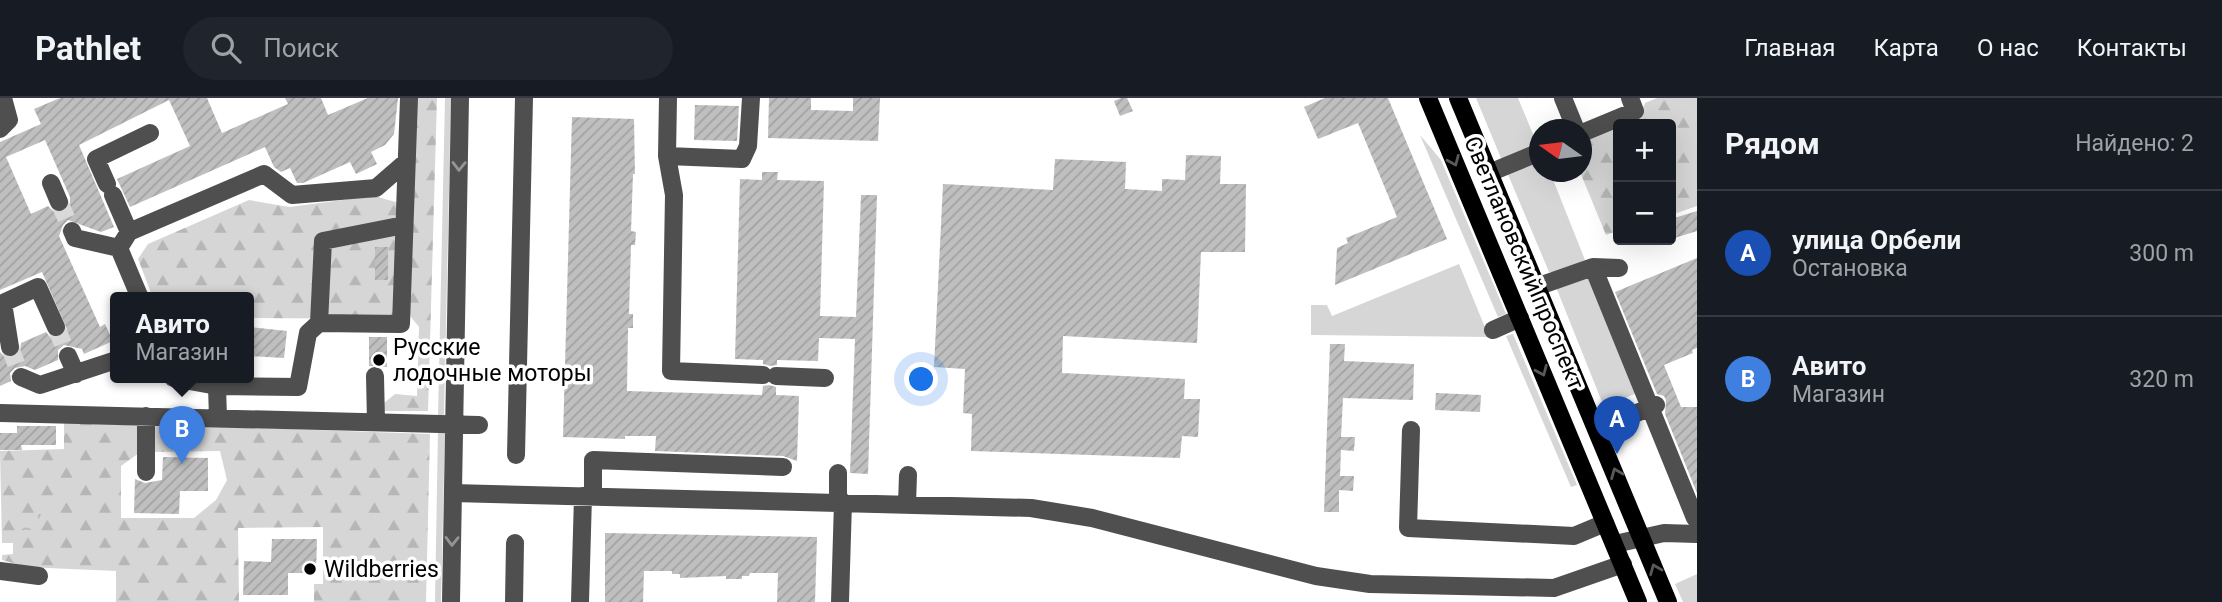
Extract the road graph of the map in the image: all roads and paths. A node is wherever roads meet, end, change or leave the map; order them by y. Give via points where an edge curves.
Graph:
1 (3, 98) edge
2 (409, 98) edge
3 (460, 98) edge
4 (524, 98) edge
5 (668, 98) edge
6 (751, 98) edge
7 (1428, 98) edge
8 (1458, 98) edge
9 (1563, 98) edge
10 (1630, 98) edge
11 (1572, 119) edge
12 (0, 128) edge
13 (1592, 129) edge
14 (150, 133) dead end
15 (667, 156) junction
16 (1529, 156) edge
17 (406, 162) junction
18 (1489, 173) junction
19 (51, 183) dead end
20 (59, 202) tunnel mouth
21 (404, 225) junction
22 (72, 231) tunnel mouth
23 (129, 232) junction
24 (119, 248) junction
25 (1593, 267) junction
26 (1619, 268) dead end
27 (1539, 286) junction
28 (137, 292) edge
29 (1520, 318) junction
30 (320, 323) junction
31 (56, 327) tunnel mouth
32 (1493, 330) dead end
33 (10, 347) tunnel mouth
34 (68, 356) tunnel mouth
35 (110, 362) edge
36 (76, 374) junction
37 (374, 376) dead end
38 (21, 377) dead end
39 (825, 378) dead end
40 (200, 383) edge
41 (217, 386) junction
42 (1652, 407) junction
43 (0, 413) edge
44 (146, 416) junction
45 (218, 418) junction
46 (376, 422) junction
47 (455, 424) junction
48 (479, 425) dead end
49 (1598, 429) junction
50 (1411, 430) dead end
51 (516, 456) dead end
52 (783, 467) dead end
53 (146, 472) dead end
54 (838, 473) dead end
55 (908, 475) dead end
56 (453, 493) junction
57 (588, 496) junction
58 (840, 502) junction
59 (907, 504) junction
60 (1605, 523) junction
61 (1696, 526) edge
62 (1642, 536) junction
63 (515, 543) dead end
64 (1615, 544) junction
65 (1623, 564) junction
66 (0, 571) edge
67 (39, 576) dead end
68 (1415, 594) edge
69 (451, 602) edge
70 (514, 602) edge
71 (580, 602) edge
72 (840, 602) edge
73 (1638, 602) edge
74 (1668, 602) edge

1 - 12 street via 9,120
2 - 17 street
3 -> 47 street
4 - 51 street
5 - 15 street
6 - 15 street via 748,146 742,159
7 -> 29 main road, Светлановский проспект
8 - 18 main road, Светлановский проспект
9 - 11 street
10 - 13 street via 1635,111
14 - 23 street via 96,159
15 - 39 street via 674,195 671,371
16 - 18 street
17 - 21 street
17 - 23 street via 376,188 292,195 264,174
18 - 27 main road, Светлановский проспект
19 - 20 street
21 - 30 street via 323,241
21 - 30 street via 401,324
22 - 24 street via 75,238
23 - 24 street
24 - 28 street
25 - 26 street
25 - 27 street
25 - 42 street
27 - 49 main road, Светлановский проспект
29 - 32 street
29 -> 60 main road, Светлановский проспект
30 - 41 street via 308,333 298,387
31 - 33 street via 38,287 3,303
34 - 36 street
35 - 36 street
36 - 38 street via 40,385
37 - 46 street
40 - 41 street
41 - 45 street
42 - 49 street
42 - 61 street
43 - 44 street
44 - 45 street
44 - 53 street
45 - 46 street
46 - 47 street
47 - 48 street
47 - 56 street
62 -> 49 main road, Светлановский проспект
50 - 60 street via 1408,528 1574,536
52 - 57 street via 593,460
54 - 58 street
55 - 59 street
56 - 57 street
56 -> 69 street
57 - 58 street
57 - 71 street
58 - 59 street
58 - 72 street
59 - 68 street via 1003,506 1063,513 1316,576
60 - 64 main road, Светлановский проспект
61 - 62 street
62 - 64 street
74 -> 62 main road, Светлановский проспект
63 - 70 street
64 - 65 main road, Светлановский проспект
65 - 68 street via 1555,589
65 - 73 main road, Светлановский проспект
66 - 67 street

